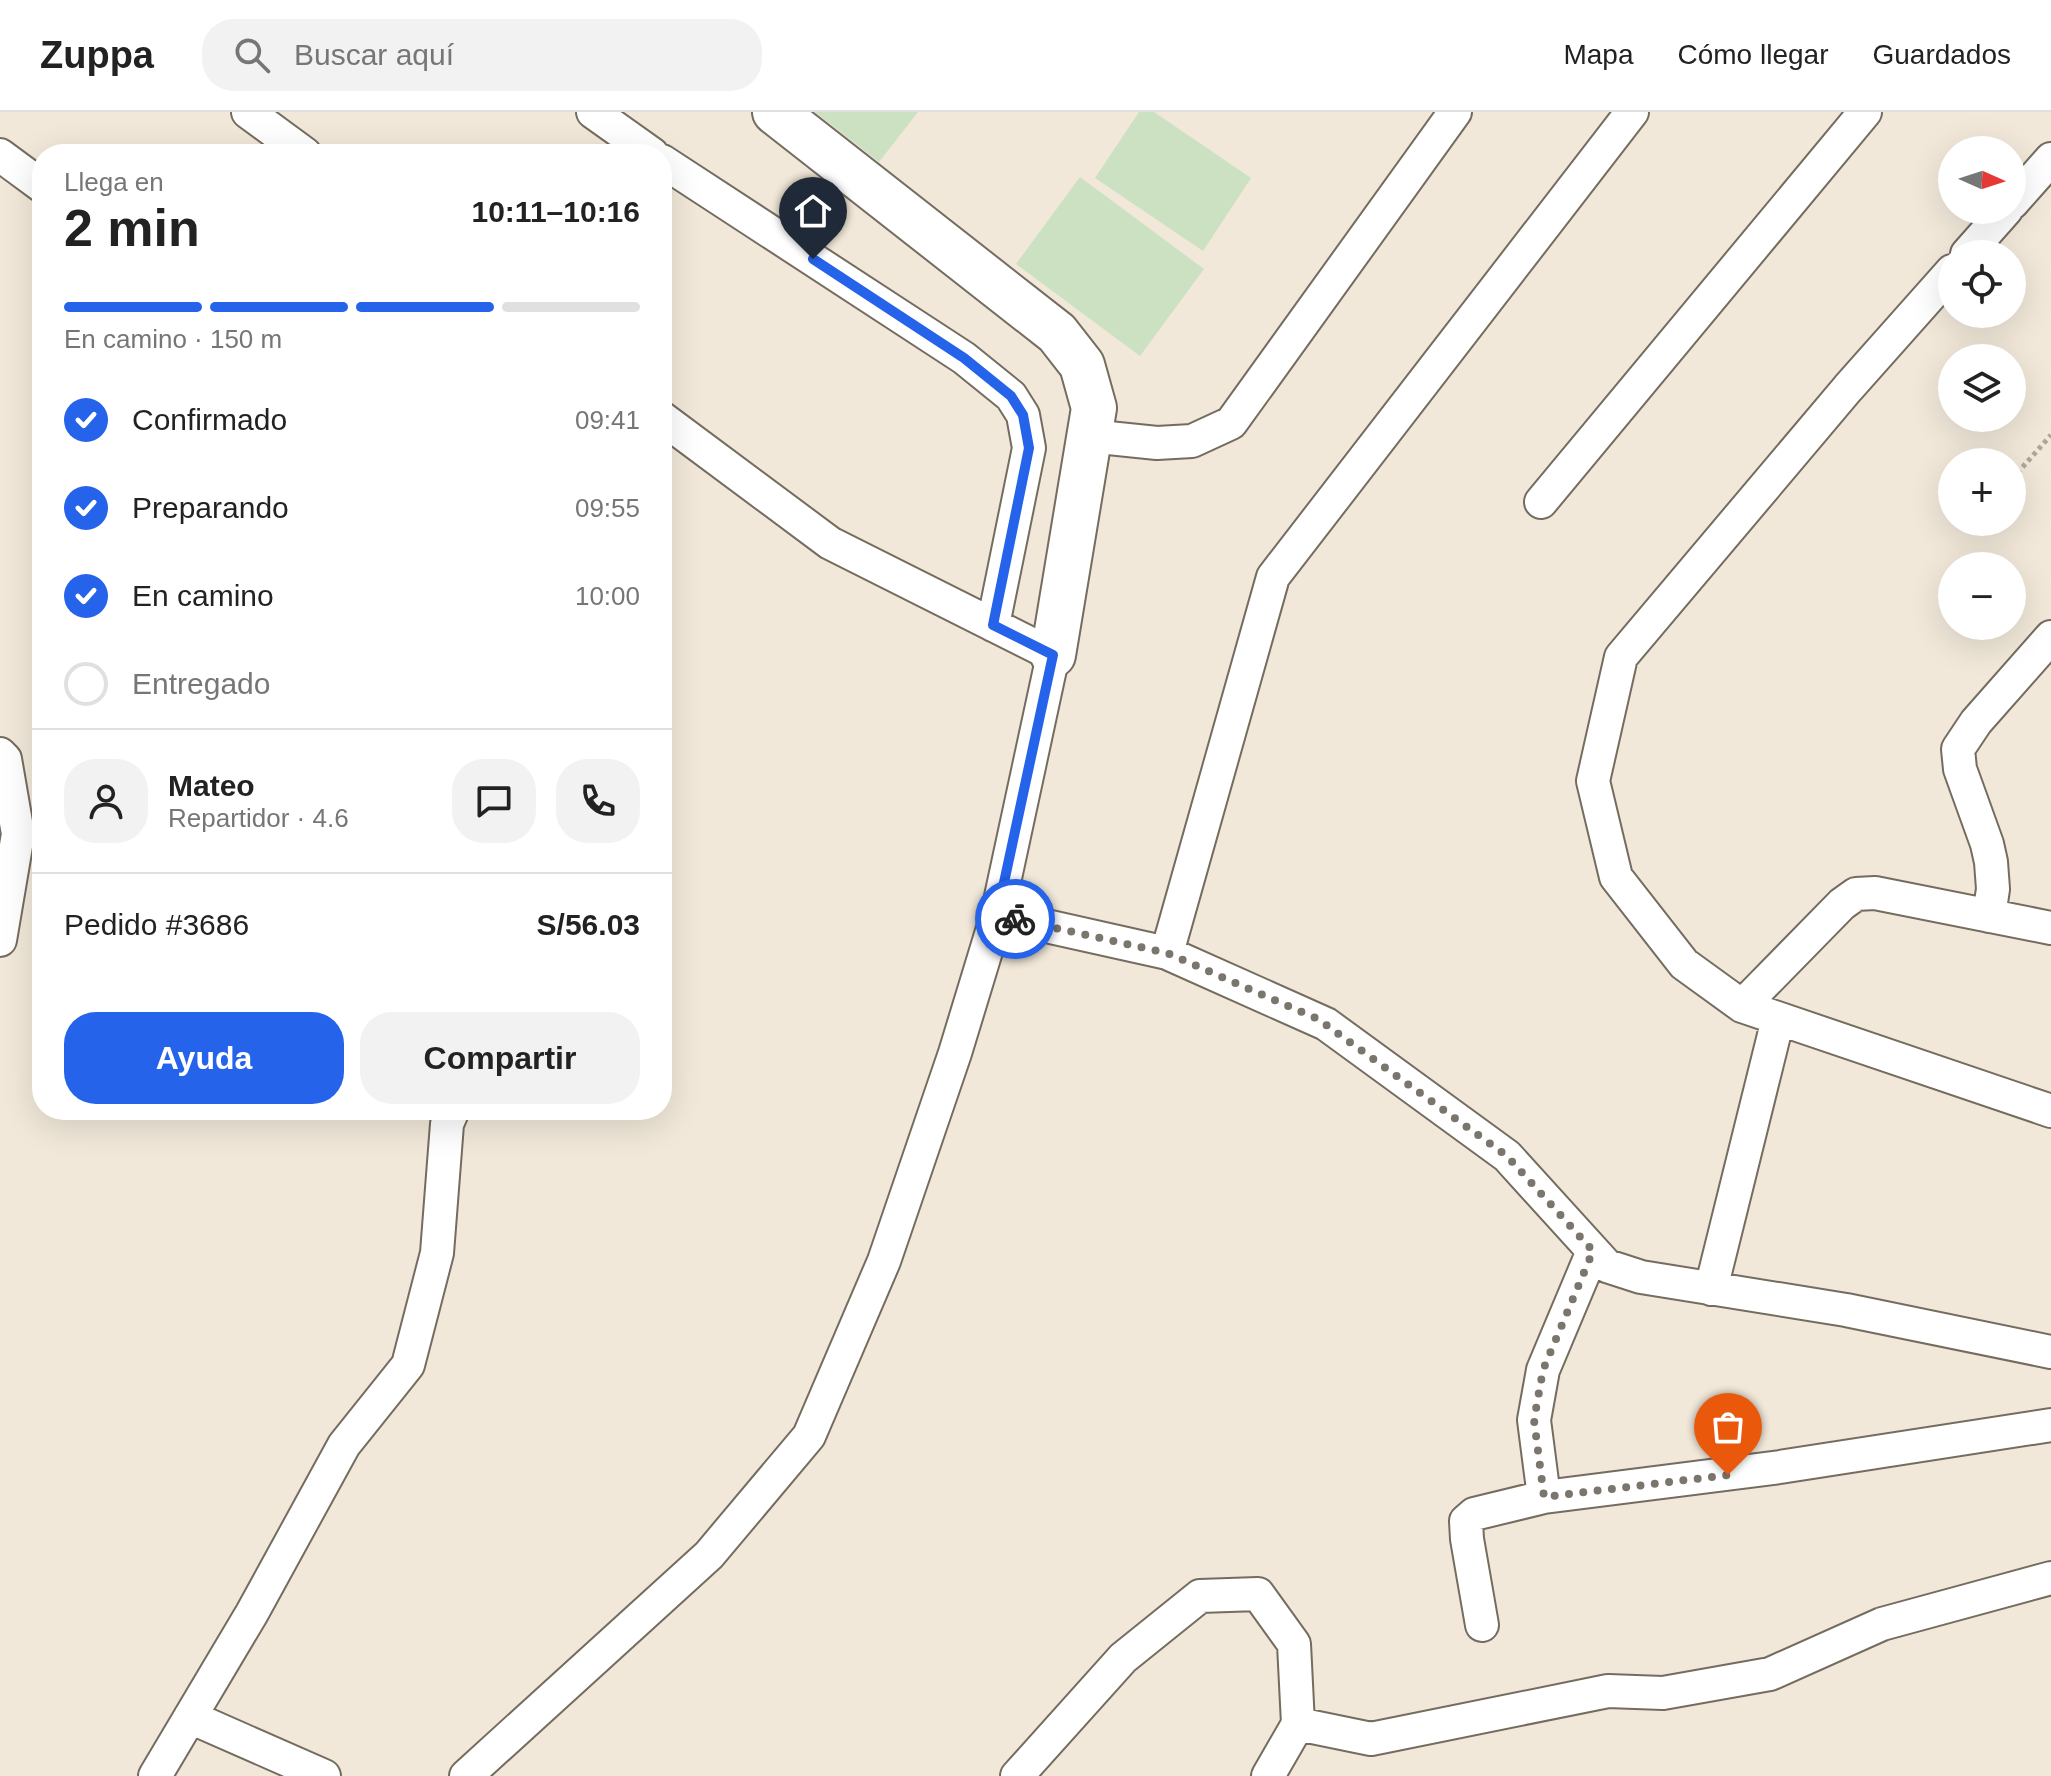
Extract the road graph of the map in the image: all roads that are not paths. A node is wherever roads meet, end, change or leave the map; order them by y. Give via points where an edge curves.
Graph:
1 (248, 112) edge
2 (593, 112) edge
3 (775, 112) edge
4 (1455, 112) edge
5 (1632, 112) edge
6 (1865, 112) edge
7 (291, 144) edge
8 (638, 144) edge
9 (0, 155) edge
10 (2051, 159) edge
11 (672, 168) edge
12 (32, 179) edge
13 (2026, 187) edge
14 (1994, 224) edge
15 (1979, 240) edge
16 (1938, 287) edge
17 (672, 425) edge
18 (1089, 436) junction
19 (1541, 502) dead end
20 (993, 625) junction
21 (2051, 637) edge
22 (1053, 655) junction
23 (0, 754) edge
24 (997, 915) junction
25 (1989, 916) junction
26 (2051, 928) edge
27 (0, 940) edge
28 (1167, 953) junction
29 (1742, 1006) junction
30 (1778, 1019) junction
31 (2051, 1111) edge
32 (449, 1120) edge
33 (1593, 1251) junction
34 (1711, 1289) junction
35 (2051, 1352) edge
36 (2051, 1425) edge
37 (1544, 1497) junction
38 (2051, 1578) edge
39 (1482, 1625) dead end
40 (190, 1717) junction
41 (1298, 1724) junction
42 (155, 1776) edge
43 (324, 1776) edge
44 (466, 1776) edge
45 (1017, 1776) edge
46 (1268, 1776) edge

1 - 7 street
2 - 8 street
3 - 18 street via 1057,333 1082,365 1094,408
4 - 18 street via 1231,423 1192,441
5 - 28 street via 1273,577
6 - 19 street
9 - 12 street
10 - 13 street
11 - 20 street via 964,358 1011,396 1023,415 1029,448
14 - 15 street
16 - 29 street via 1621,657 1593,781 1616,877 1684,964
17 - 20 street via 830,543
18 - 22 street
20 - 22 street
21 - 25 street via 1958,749 1991,862
22 - 24 street
23 - 27 street via 18,834
24 - 28 street
24 - 44 street via 884,1261 809,1436 709,1555
25 - 26 street
25 - 29 street via 1875,893 1856,894
28 - 33 street via 1326,1024 1507,1156
29 - 30 street
30 - 31 street
30 - 34 street
32 - 40 street via 437,1253 408,1365 344,1445
33 - 34 street via 1607,1266 1630,1274
33 - 37 street via 1543,1370 1534,1420
34 - 35 street
36 - 37 street
37 - 39 street via 1474,1514 1466,1521
38 - 41 street via 1882,1624 1770,1674 1663,1693 1608,1691 1371,1739
40 - 42 street
40 - 43 street
41 - 45 street via 1294,1644 1258,1594 1200,1596 1123,1658
41 - 46 street

